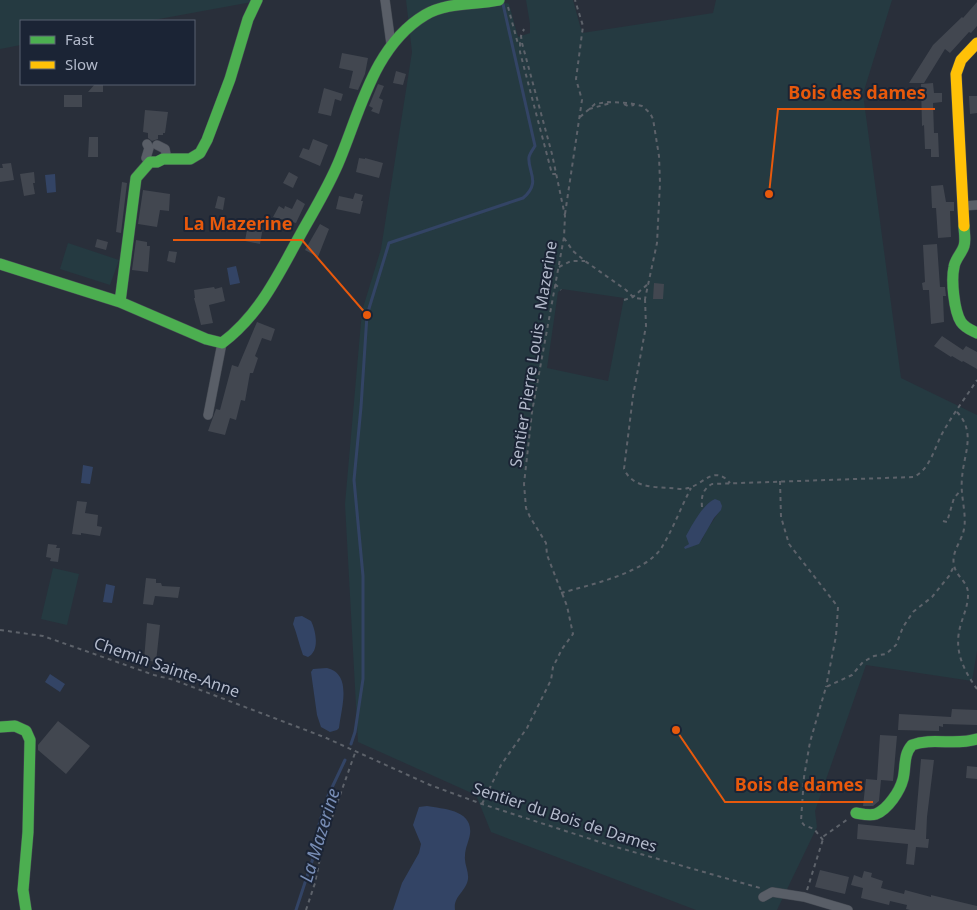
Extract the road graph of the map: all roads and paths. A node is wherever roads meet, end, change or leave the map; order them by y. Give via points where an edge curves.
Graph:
1 (257, 0) edge
2 (385, 0) edge
3 (575, 0) edge
4 (503, 2) edge
5 (524, 29) dead end
6 (521, 43) junction
7 (977, 43) edge
8 (391, 44) junction
9 (580, 116) junction
10 (147, 144) dead end
11 (157, 145) dead end
12 (163, 159) junction
13 (150, 162) junction
14 (556, 174) junction
15 (977, 205) edge
16 (963, 206) junction
17 (565, 216) junction
18 (564, 238) junction
19 (585, 261) junction
20 (0, 264) edge
21 (558, 267) junction
22 (555, 284) junction
23 (648, 284) junction
24 (561, 290) dead end
25 (633, 297) junction
26 (645, 299) junction
27 (624, 300) dead end
28 (120, 302) junction
29 (977, 333) edge
30 (222, 343) junction
31 (977, 380) edge
32 (956, 412) junction
33 (208, 415) dead end
34 (780, 480) junction
35 (730, 483) junction
36 (691, 488) junction
37 (961, 490) junction
38 (702, 507) dead end
39 (943, 521) dead end
40 (954, 566) junction
41 (561, 593) junction
42 (0, 630) edge
43 (826, 687) junction
44 (977, 689) edge
45 (0, 728) edge
46 (977, 739) edge
47 (356, 752) junction
48 (482, 804) junction
49 (856, 813) joint
50 (823, 840) junction
51 (772, 892) junction
52 (763, 897) dead end
53 (804, 897) junction
54 (26, 910) edge
55 (306, 910) edge
56 (848, 910) edge

1 - 12 street via 200,153 190,159
2 - 8 street
3 - 9 path via 583,26 576,79 582,100
4 - 6 path via 518,44
4 - 8 street via 438,9 411,23
5 - 6 path, Sentier Pierre Louis - Mazerine
6 - 14 path, Sentier Pierre Louis - Mazerine
6 - 14 path via 520,52 552,174
7 - 16 street via 961,60 956,74
8 - 30 street via 371,82 339,162 300,236 251,315
9 - 17 path
9 - 23 path via 600,102 642,106 650,113 657,135 660,183 657,243
10 - 13 street via 146,158
11 - 12 street via 165,149
12 - 13 street
13 - 28 street via 136,178
14 - 17 path, Sentier Pierre Louis - Mazerine
15 - 16 street
16 - 29 street via 964,244 956,259 953,275 960,321
17 - 18 path, Sentier Pierre Louis - Mazerine
18 - 19 path
18 - 21 path, Sentier Pierre Louis - Mazerine
19 - 21 path via 571,261
19 - 25 path
20 - 28 street
21 - 22 path, Sentier Pierre Louis - Mazerine
22 - 24 path
22 - 41 path, Sentier Pierre Louis - Mazerine via 532,412 524,484 526,508 546,544
23 - 25 path
23 - 26 path
25 - 26 path
25 - 27 path
26 - 36 path via 646,326 624,469 640,485
28 - 30 street
30 - 33 street
31 - 32 path
32 - 34 path via 926,467 914,477
32 - 37 path via 966,422 971,437
34 - 35 path
34 - 43 path via 781,516 789,544 838,606
35 - 36 path via 717,475 705,478
35 - 38 path via 706,487
36 - 41 path via 661,549 650,559 636,569
37 - 39 path via 954,498 947,522
37 - 40 path via 965,527 954,556
40 - 43 path via 932,597 913,612 896,645 886,654 863,662 852,675
40 - 44 path via 968,588 958,646 965,672
41 - 48 path, Sentier Pierre Louis - Mazerine via 568,606 573,634 553,667 551,680 527,728 501,764
42 - 47 path, Chemin Sainte-Anne via 43,636 174,680
43 - 50 path via 810,742 801,821
45 - 54 street via 15,726 26,731 30,740 30,798 23,890
46 - 49 street via 961,744 919,742 912,745 906,752 902,782 882,810 875,814
47 - 48 path, Sentier du Bois de Dames
47 - 55 path via 323,843 316,883
48 - 51 path, Sentier du Bois de Dames
49 - 50 path
50 - 53 path
51 - 52 street
51 - 53 street
53 - 56 street

